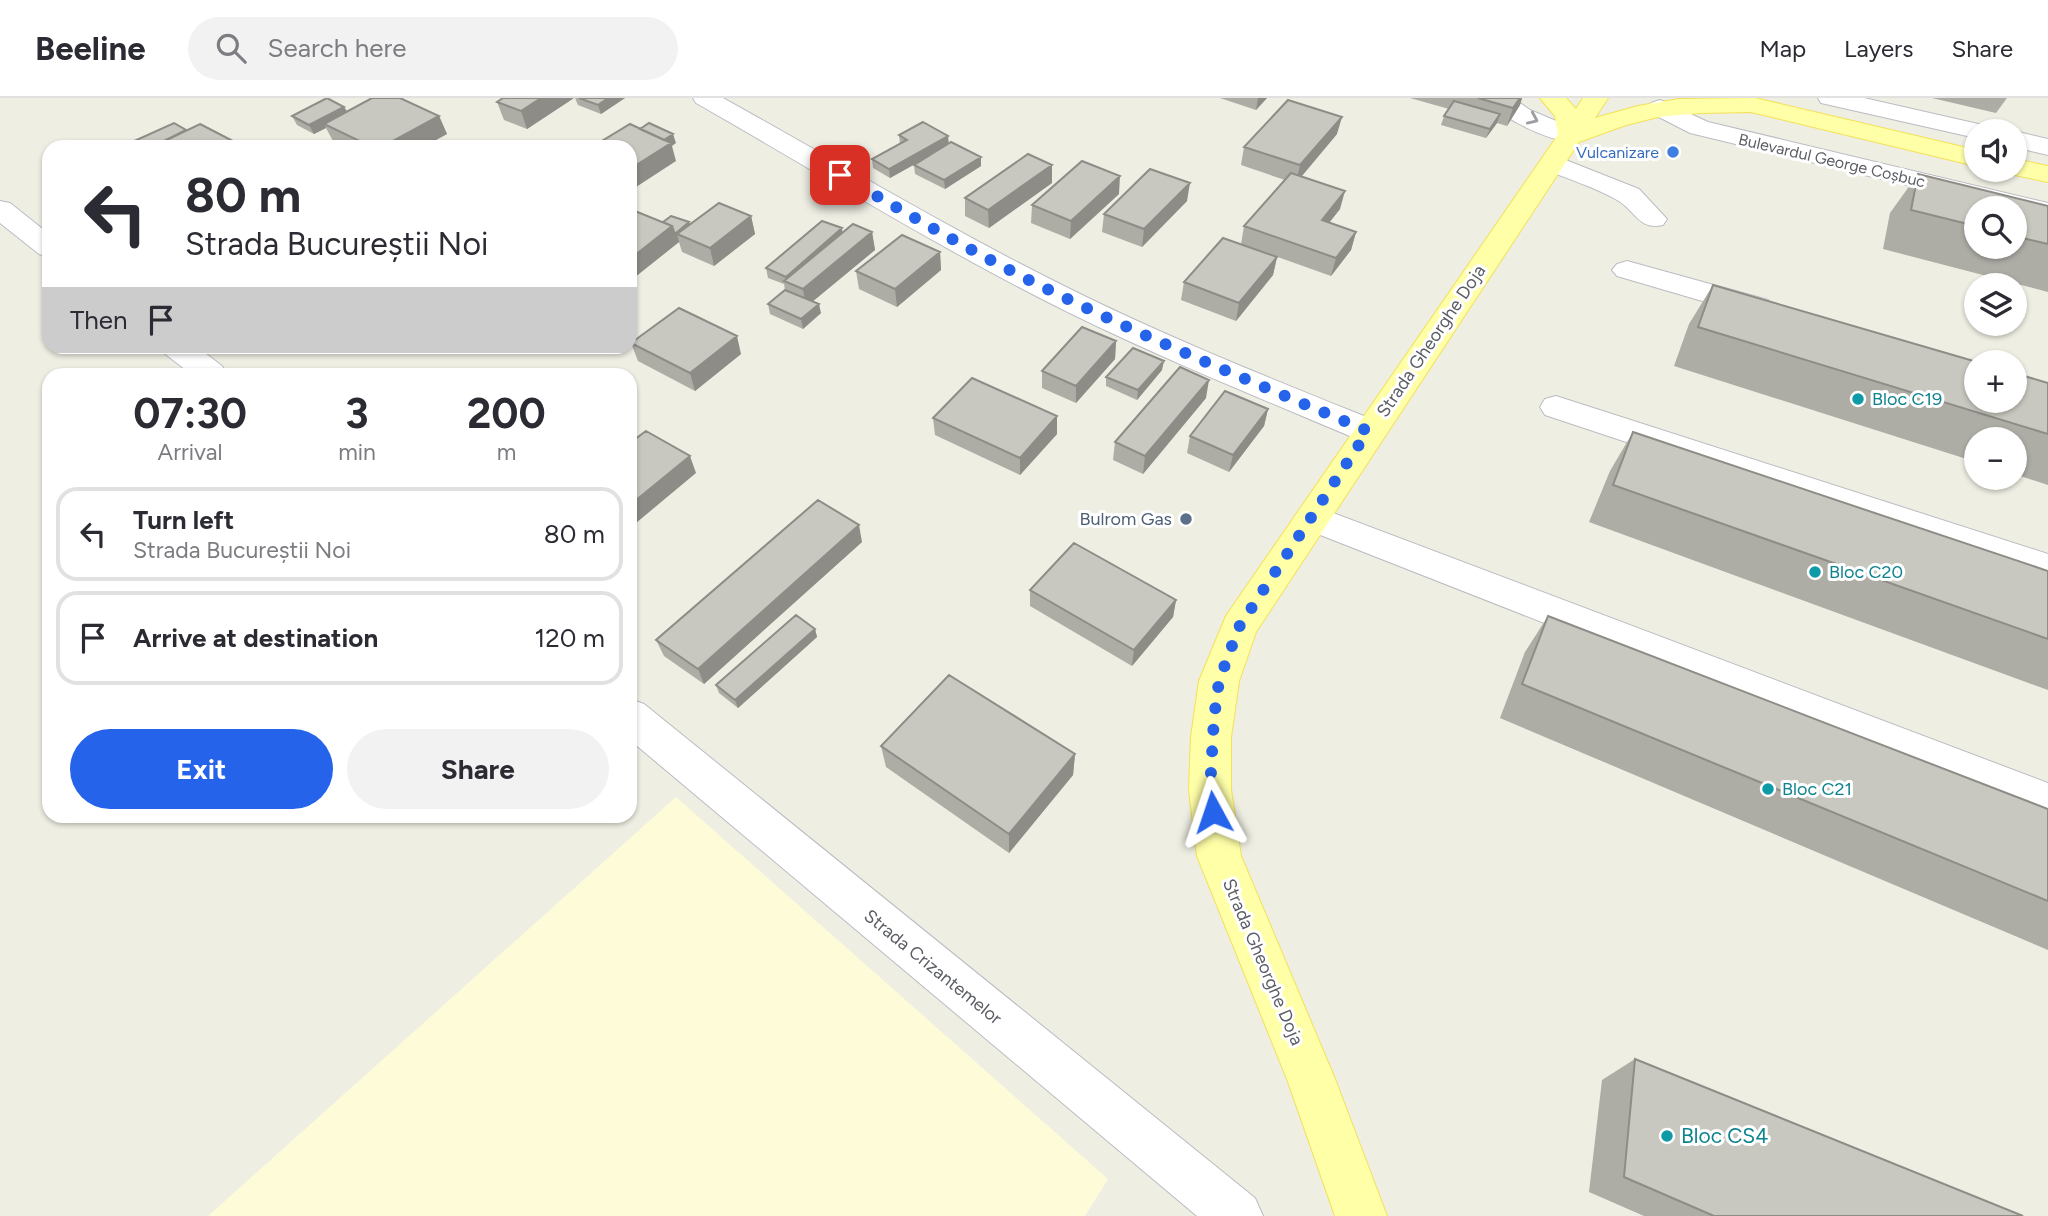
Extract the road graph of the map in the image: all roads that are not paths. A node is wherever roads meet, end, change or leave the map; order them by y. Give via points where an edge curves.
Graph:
1 (705, 98) edge
2 (1497, 98) edge
3 (1552, 98) edge
4 (1596, 98) edge
5 (1723, 98) edge
6 (1830, 98) edge
7 (1759, 102) edge
8 (1660, 108) junction
9 (1964, 128) edge
10 (2027, 142) edge
11 (2048, 147) edge
12 (1562, 149) junction
13 (1964, 155) edge
14 (2027, 170) edge
15 (2048, 174) edge
16 (0, 209) edge
17 (2048, 211) edge
18 (1653, 219) dead end
19 (42, 242) edge
20 (1628, 271) dead end
21 (1784, 315) edge
22 (185, 354) edge
23 (203, 368) edge
24 (1556, 407) dead end
25 (1368, 431) junction
26 (1312, 518) junction
27 (2048, 568) edge
28 (637, 722) edge
29 (2048, 802) edge
30 (1237, 1216) edge
31 (1362, 1216) edge

1 - 25 street via 1050,291
2 -> 12 street
3 - 12 main road via 1567,114
4 - 12 main road, Strada Gheorghe Doja
5 - 7 main road, Bulevardul George Coșbuc
6 - 9 street
7 - 8 main road
7 - 13 main road, Bulevardul George Coșbuc
8 - 12 main road via 1634,113
8 - 17 street, Bulevardul George Coșbuc via 1699,128
10 - 11 street
12 - 18 street via 1629,195
12 - 25 main road, Strada Gheorghe Doja
14 - 15 main road
16 - 19 street
20 - 21 street
22 - 23 street
24 - 27 street
25 - 26 main road, Strada Gheorghe Doja
26 - 29 street
26 - 31 main road, Strada Gheorghe Doja via 1239,627 1227,659 1211,737 1210,790 1219,856
28 - 30 street, Strada Crizantemelor

